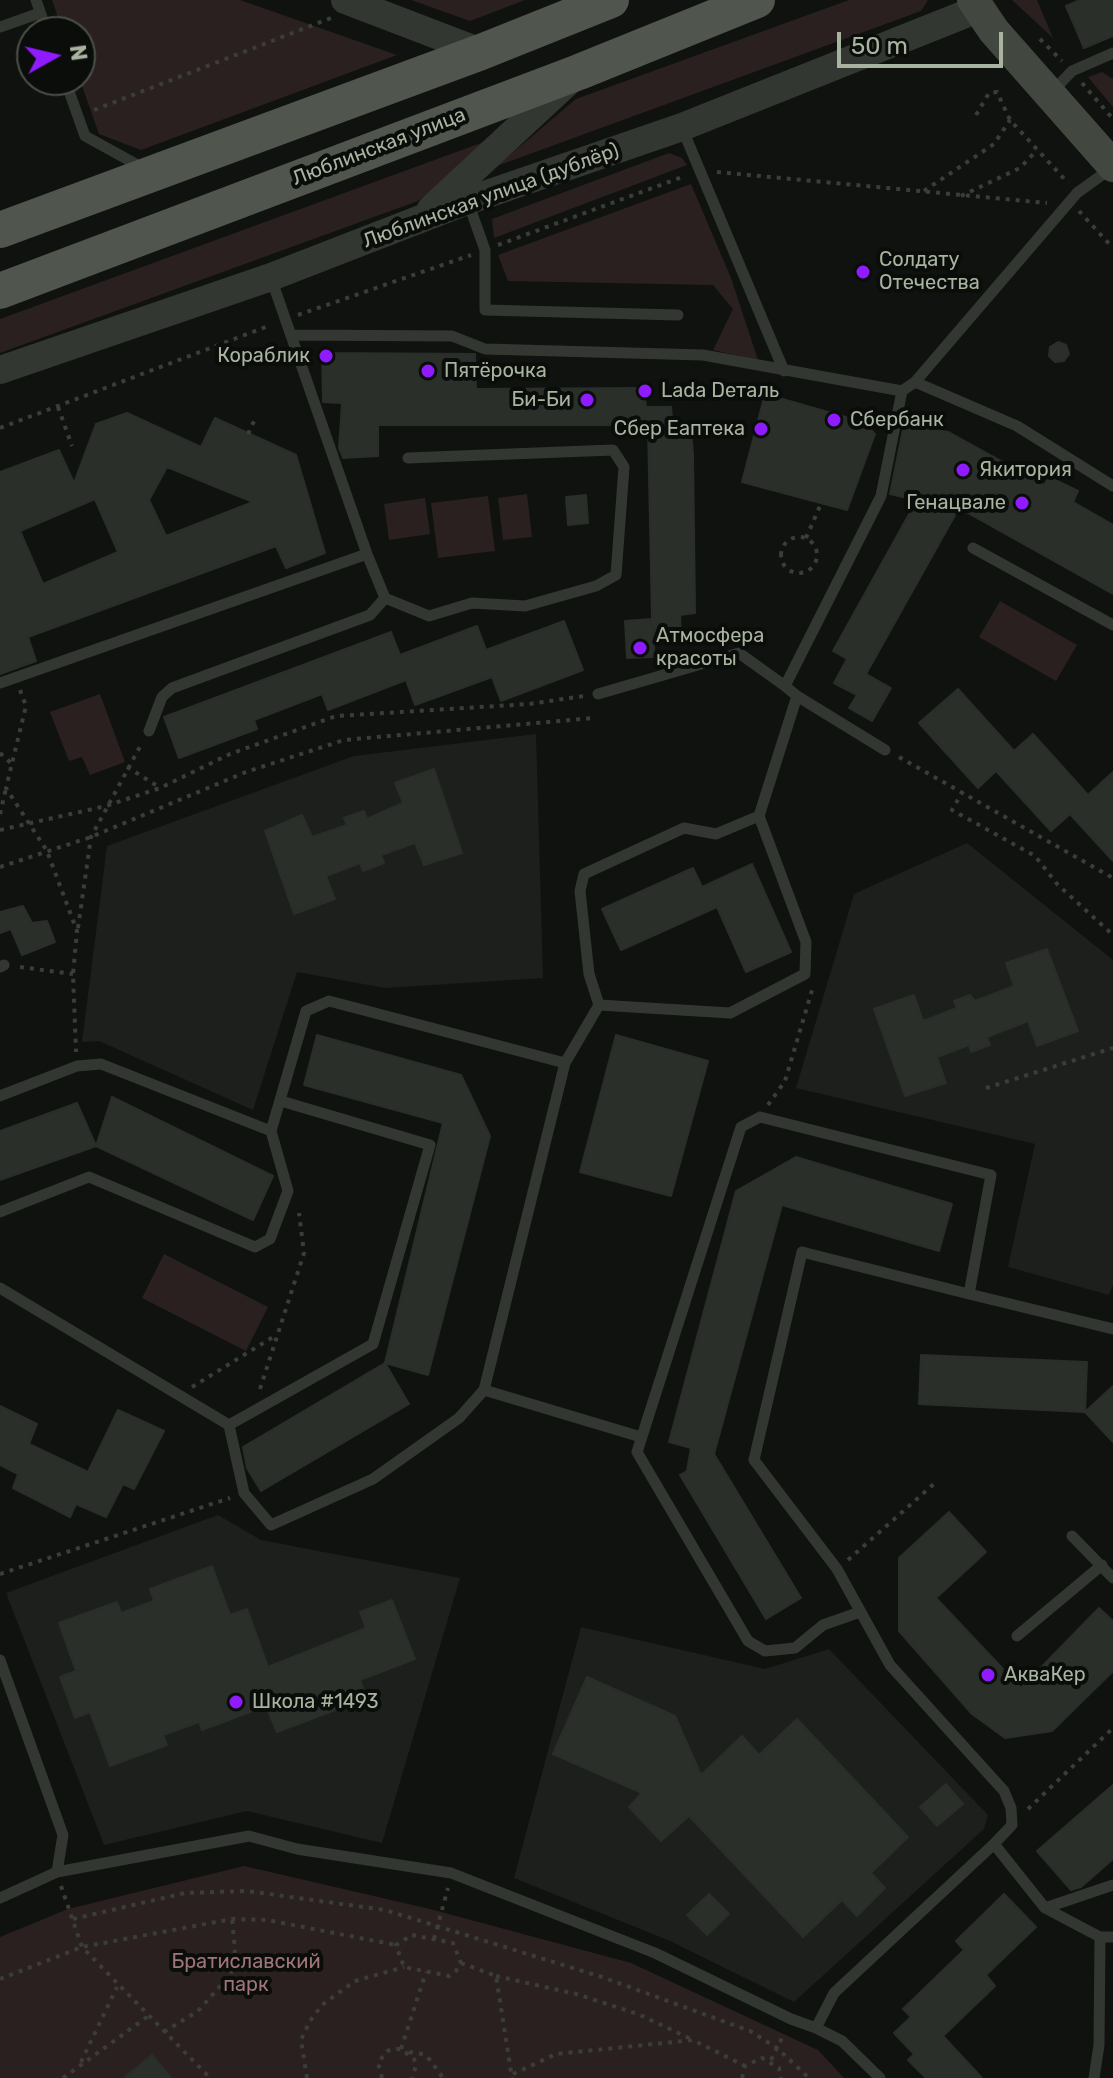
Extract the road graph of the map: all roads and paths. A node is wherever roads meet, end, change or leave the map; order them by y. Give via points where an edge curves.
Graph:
1 (36, 0) edge
2 (611, 0) edge
3 (757, 0) edge
4 (349, 1) edge
5 (975, 4) edge
6 (40, 13) junction
7 (41, 16) edge
8 (0, 27) edge
9 (481, 52) junction
10 (1113, 53) edge
11 (579, 72) junction
12 (1048, 95) junction
13 (71, 96) edge
14 (976, 115) dead end
15 (78, 116) junction
16 (1010, 120) junction
17 (682, 127) junction
18 (1037, 150) junction
19 (1113, 166) edge
20 (700, 171) junction
21 (153, 173) junction
22 (922, 192) junction
23 (961, 197) junction
24 (1074, 197) junction
25 (467, 201) junction
26 (416, 223) junction
27 (0, 230) edge
28 (1113, 248) edge
29 (485, 250) junction
30 (271, 277) junction
31 (0, 291) edge
32 (678, 315) dead end
33 (286, 319) junction
34 (292, 335) junction
35 (0, 370) edge
36 (784, 371) junction
37 (915, 382) junction
38 (902, 391) junction
39 (58, 407) junction
40 (255, 419) dead end
41 (0, 428) edge
42 (248, 434) dead end
43 (72, 446) dead end
44 (408, 458) dead end
45 (1113, 486) edge
46 (820, 506) dead end
47 (806, 538) junction
48 (973, 548) dead end
49 (367, 554) junction
50 (385, 598) junction
51 (1113, 625) edge
52 (15, 677) junction
53 (0, 683) edge
54 (785, 686) junction
55 (598, 694) joint
56 (797, 696) junction
57 (594, 718) dead end
58 (149, 731) joint
59 (885, 750) joint
60 (0, 753) edge
61 (12, 764) junction
62 (127, 767) junction
63 (6, 788) junction
64 (160, 788) junction
65 (963, 791) junction
66 (106, 806) junction
67 (0, 814) edge
68 (759, 816) junction
69 (31, 825) junction
70 (0, 830) edge
71 (91, 837) junction
72 (47, 851) junction
73 (0, 867) edge
74 (1113, 878) edge
75 (77, 931) junction
76 (1113, 935) edge
77 (2, 966) edge
78 (73, 974) junction
79 (805, 974) junction
80 (599, 1005) junction
81 (1113, 1048) edge
82 (565, 1063) junction
83 (77, 1066) junction
84 (986, 1088) dead end
85 (0, 1096) edge
86 (281, 1101) junction
87 (760, 1117) junction
88 (271, 1131) junction
89 (298, 1206) dead end
90 (0, 1212) edge
91 (0, 1288) edge
92 (969, 1294) junction
93 (1113, 1329) edge
94 (276, 1336) junction
95 (484, 1390) junction
96 (181, 1393) junction
97 (252, 1413) junction
98 (229, 1425) junction
99 (641, 1437) junction
100 (935, 1483) dead end
101 (244, 1493) junction
102 (1072, 1536) dead end
103 (1102, 1565) junction
104 (837, 1569) junction
105 (0, 1574) edge
106 (1113, 1578) edge
107 (860, 1612) junction
108 (1017, 1636) dead end
109 (0, 1660) edge
110 (1113, 1728) edge
111 (1012, 1825) junction
112 (994, 1844) junction
113 (57, 1872) junction
114 (451, 1873) junction
115 (1113, 1885) edge
116 (0, 1898) edge
117 (1045, 1908) junction
118 (73, 1919) junction
119 (232, 1919) junction
120 (438, 1924) junction
121 (1107, 1937) edge
122 (434, 1939) junction
123 (396, 1945) junction
124 (82, 1947) junction
125 (461, 1963) junction
126 (404, 1967) junction
127 (426, 1972) junction
128 (496, 1976) junction
129 (0, 1979) edge
130 (117, 1986) junction
131 (147, 2017) junction
132 (791, 2019) junction
133 (816, 2028) junction
134 (164, 2033) junction
135 (693, 2040) junction
136 (1099, 2045) junction
137 (1113, 2045) edge
138 (777, 2048) junction
139 (401, 2049) junction
140 (409, 2052) junction
141 (771, 2060) junction
142 (80, 2064) junction
143 (745, 2066) junction
144 (512, 2076) edge
145 (63, 2078) edge
146 (210, 2078) edge
147 (307, 2078) edge
148 (382, 2078) edge
149 (412, 2078) edge
150 (443, 2078) edge
151 (742, 2078) edge
152 (781, 2078) edge
153 (809, 2078) edge
154 (880, 2078) edge
155 (1094, 2078) edge

1 - 6 lane
2 - 9 main road
3 - 11 main road, Люблинская улица
4 - 9 street
4 - 15 path via 328,21
5 - 12 main road
5 - 17 street, Люблинская улица (дублёр)
6 - 7 lane
6 - 8 lane
9 - 21 main road
10 - 12 lane via 1072,71
11 - 26 street
11 - 31 main road, Люблинская улица
12 - 19 main road
13 - 15 lane
14 - 16 path via 989,93 997,92
15 - 21 lane via 85,136
16 - 18 path
16 - 22 path via 994,144
17 - 20 lane
17 - 25 street, Люблинская улица (дублёр)
18 - 23 path via 1020,168
18 - 24 path
19 - 24 lane
20 - 22 path
20 - 29 path
20 - 36 lane
21 - 27 main road
22 - 23 path
23 - 24 path via 1032,204
24 - 28 path
24 - 37 lane
25 - 26 street, Люблинская улица (дублёр)
25 - 29 lane
26 - 30 street, Люблинская улица (дублёр)
29 - 32 lane via 485,310
29 - 33 path
30 - 33 lane
30 - 35 street, Люблинская улица (дублёр)
33 - 34 lane
33 - 39 path
34 - 36 lane via 452,336 485,349 703,355
34 - 49 lane
36 - 38 lane
37 - 38 lane
37 - 45 lane via 1017,426
38 - 54 lane via 881,496
39 - 41 path
39 - 43 path
40 - 42 path
44 - 50 lane via 613,450 624,467 616,575 525,606 472,603 429,616
46 - 47 path
47 - 47 path via 796,537 782,548 785,566 793,572 811,569 817,561
48 - 51 lane
49 - 50 lane
49 - 52 lane
50 - 58 lane via 370,615 172,688 162,697
52 - 53 lane
52 - 61 path via 26,706
54 - 55 lane via 739,653
54 - 56 lane
55 - 64 path via 529,704 336,716 230,754
56 - 59 lane
56 - 68 lane
57 - 71 path via 344,740 246,772
58 - 62 path
59 - 65 path
60 - 61 path
61 - 63 path
62 - 64 path
62 - 66 path
63 - 67 path
63 - 69 path
64 - 66 path
65 - 74 path
65 - 76 path via 952,810 1035,856 1058,885
66 - 69 path
66 - 71 path
68 - 79 lane via 806,942
68 - 80 lane via 716,834 684,828 584,874 580,891 589,974
69 - 70 path
69 - 72 path
71 - 72 path
71 - 75 path
72 - 73 path
72 - 75 path
75 - 78 path
77 - 78 path
78 - 83 path
79 - 80 lane via 730,1013
79 - 87 path via 816,977 785,1081
80 - 82 lane
81 - 84 path
82 - 86 lane via 329,1001 306,1011
82 - 95 lane
83 - 85 lane
83 - 88 lane via 101,1064 122,1070
86 - 88 lane
86 - 97 lane via 430,1145 373,1344
87 - 92 lane via 991,1175
87 - 99 lane via 741,1127
88 - 90 lane via 288,1191 270,1239 255,1247 89,1177
89 - 94 path via 304,1253
91 - 96 lane
92 - 93 lane
92 - 104 lane via 802,1252 754,1460
94 - 96 path
94 - 97 path
95 - 99 lane
95 - 101 lane via 459,1418 373,1479 271,1525
96 - 98 lane
97 - 98 lane
98 - 101 lane
99 - 107 lane via 637,1452 748,1641 765,1651 795,1648 823,1625
100 - 104 path
101 - 105 path
102 - 103 lane
103 - 106 lane
103 - 108 lane
104 - 107 lane
107 - 111 lane via 890,1665 1004,1791
109 - 113 lane via 63,1835
110 - 111 path
111 - 112 lane
112 - 117 lane
112 - 133 lane via 834,1993
113 - 114 lane via 249,1836 297,1849
113 - 116 lane
113 - 118 path
114 - 120 path
114 - 132 lane via 655,1953
115 - 117 lane
117 - 121 lane
118 - 120 path via 185,1893 247,1891 372,1908
118 - 124 path
119 - 123 path via 267,1920
119 - 124 path
119 - 134 path via 231,1974 198,2011
120 - 122 path
120 - 138 path via 750,2031
121 - 136 lane
122 - 123 path via 412,1935
122 - 125 path via 453,1943
123 - 126 path
124 - 129 path
124 - 130 path
125 - 127 path via 449,1976
125 - 128 path
126 - 127 path
126 - 147 path via 346,1985 322,2005 301,2040
127 - 139 path
128 - 135 path via 638,2014
128 - 144 path
130 - 131 path
130 - 142 path
131 - 134 path
131 - 142 path
132 - 133 lane
132 - 138 path
133 - 154 lane via 842,2041
134 - 146 path
135 - 143 path
135 - 144 path via 556,2054
136 - 137 lane
136 - 155 lane
138 - 141 path
138 - 153 path
139 - 140 path
139 - 148 path via 382,2056
140 - 149 path via 416,2066
140 - 150 path via 423,2054
141 - 143 path
141 - 152 path
142 - 145 path
143 - 151 path

